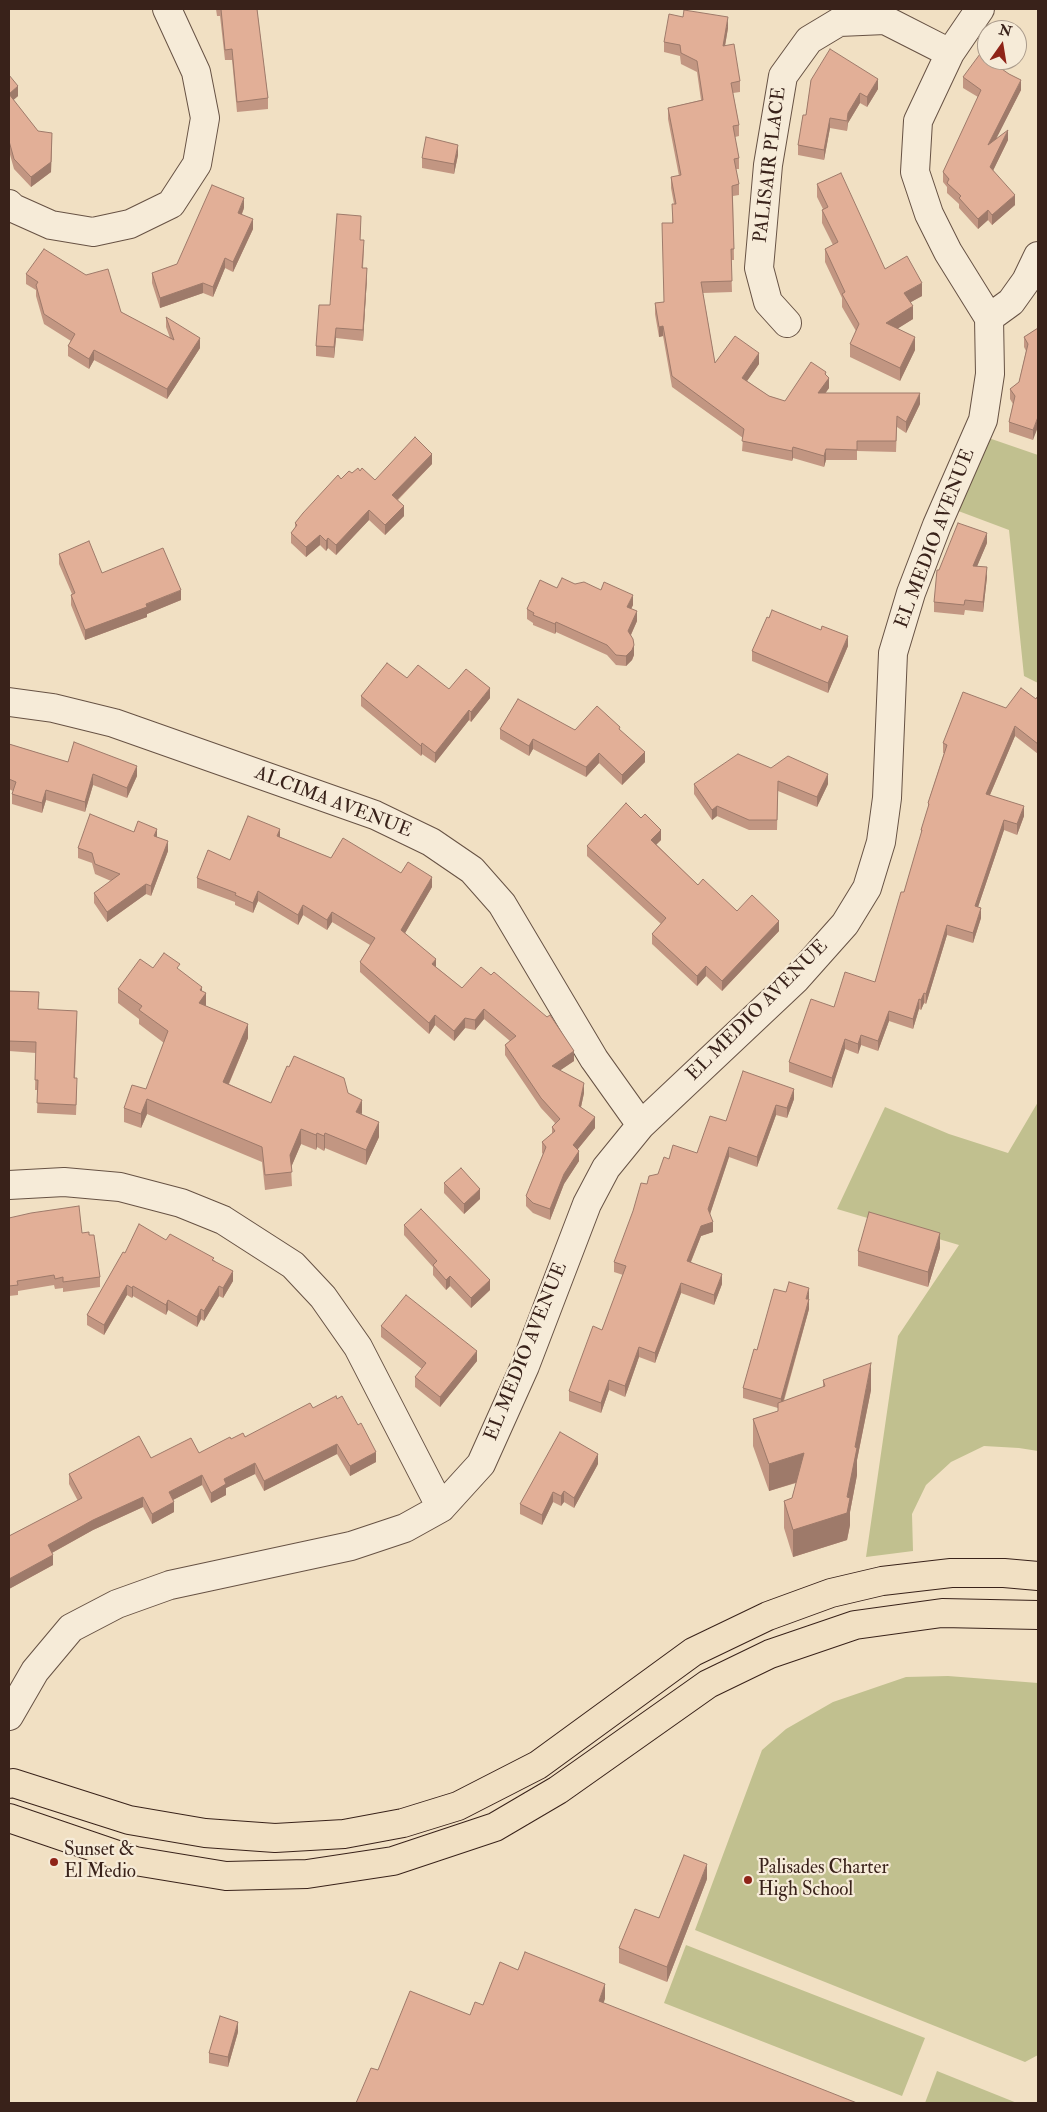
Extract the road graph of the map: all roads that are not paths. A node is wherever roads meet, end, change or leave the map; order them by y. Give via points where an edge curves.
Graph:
1 (167, 9) edge
2 (980, 9) edge
3 (950, 53) junction
4 (9, 204) edge
5 (1038, 256) edge
6 (989, 318) junction
7 (787, 323) dead end
8 (9, 702) edge
9 (640, 1125) junction
10 (9, 1185) edge
11 (441, 1508) junction
12 (1038, 1576) edge
13 (1038, 1615) edge
14 (9, 1716) edge
15 (9, 1784) edge
16 (9, 1818) edge

1 - 4 street via 196,72 205,118 197,164 171,204 130,224 93,232 51,225
2 - 3 street
3 - 6 street via 918,121 915,172 929,214 948,252
3 - 7 street, PALISAIR PLACE via 885,20 839,22 809,40 783,76 768,165 759,268 768,302
5 - 6 street via 1011,302
6 - 9 street, EL MEDIO AVENUE via 990,374 984,420 920,567 893,653 887,798 881,842 868,888 846,924 796,978
8 - 9 street, ALCIMA AVENUE via 53,708 114,723 375,815 431,842 472,870 502,904 594,1059
9 - 11 street, EL MEDIO AVENUE via 606,1168 587,1204 524,1366 480,1464
10 - 11 street via 64,1182 120,1187 181,1203 222,1220 293,1265 323,1298 358,1346
11 - 14 street, EL MEDIO AVENUE via 405,1528 351,1546 170,1585 117,1604 71,1628 35,1671
12 - 15 main road via 951,1573 882,1581 831,1593 768,1616 693,1652 538,1765 458,1806 403,1823 344,1834 275,1838 205,1833 129,1820
13 - 16 main road via 942,1613 855,1625 770,1654 708,1684 558,1790 495,1827 393,1861 307,1874 226,1876 136,1861

